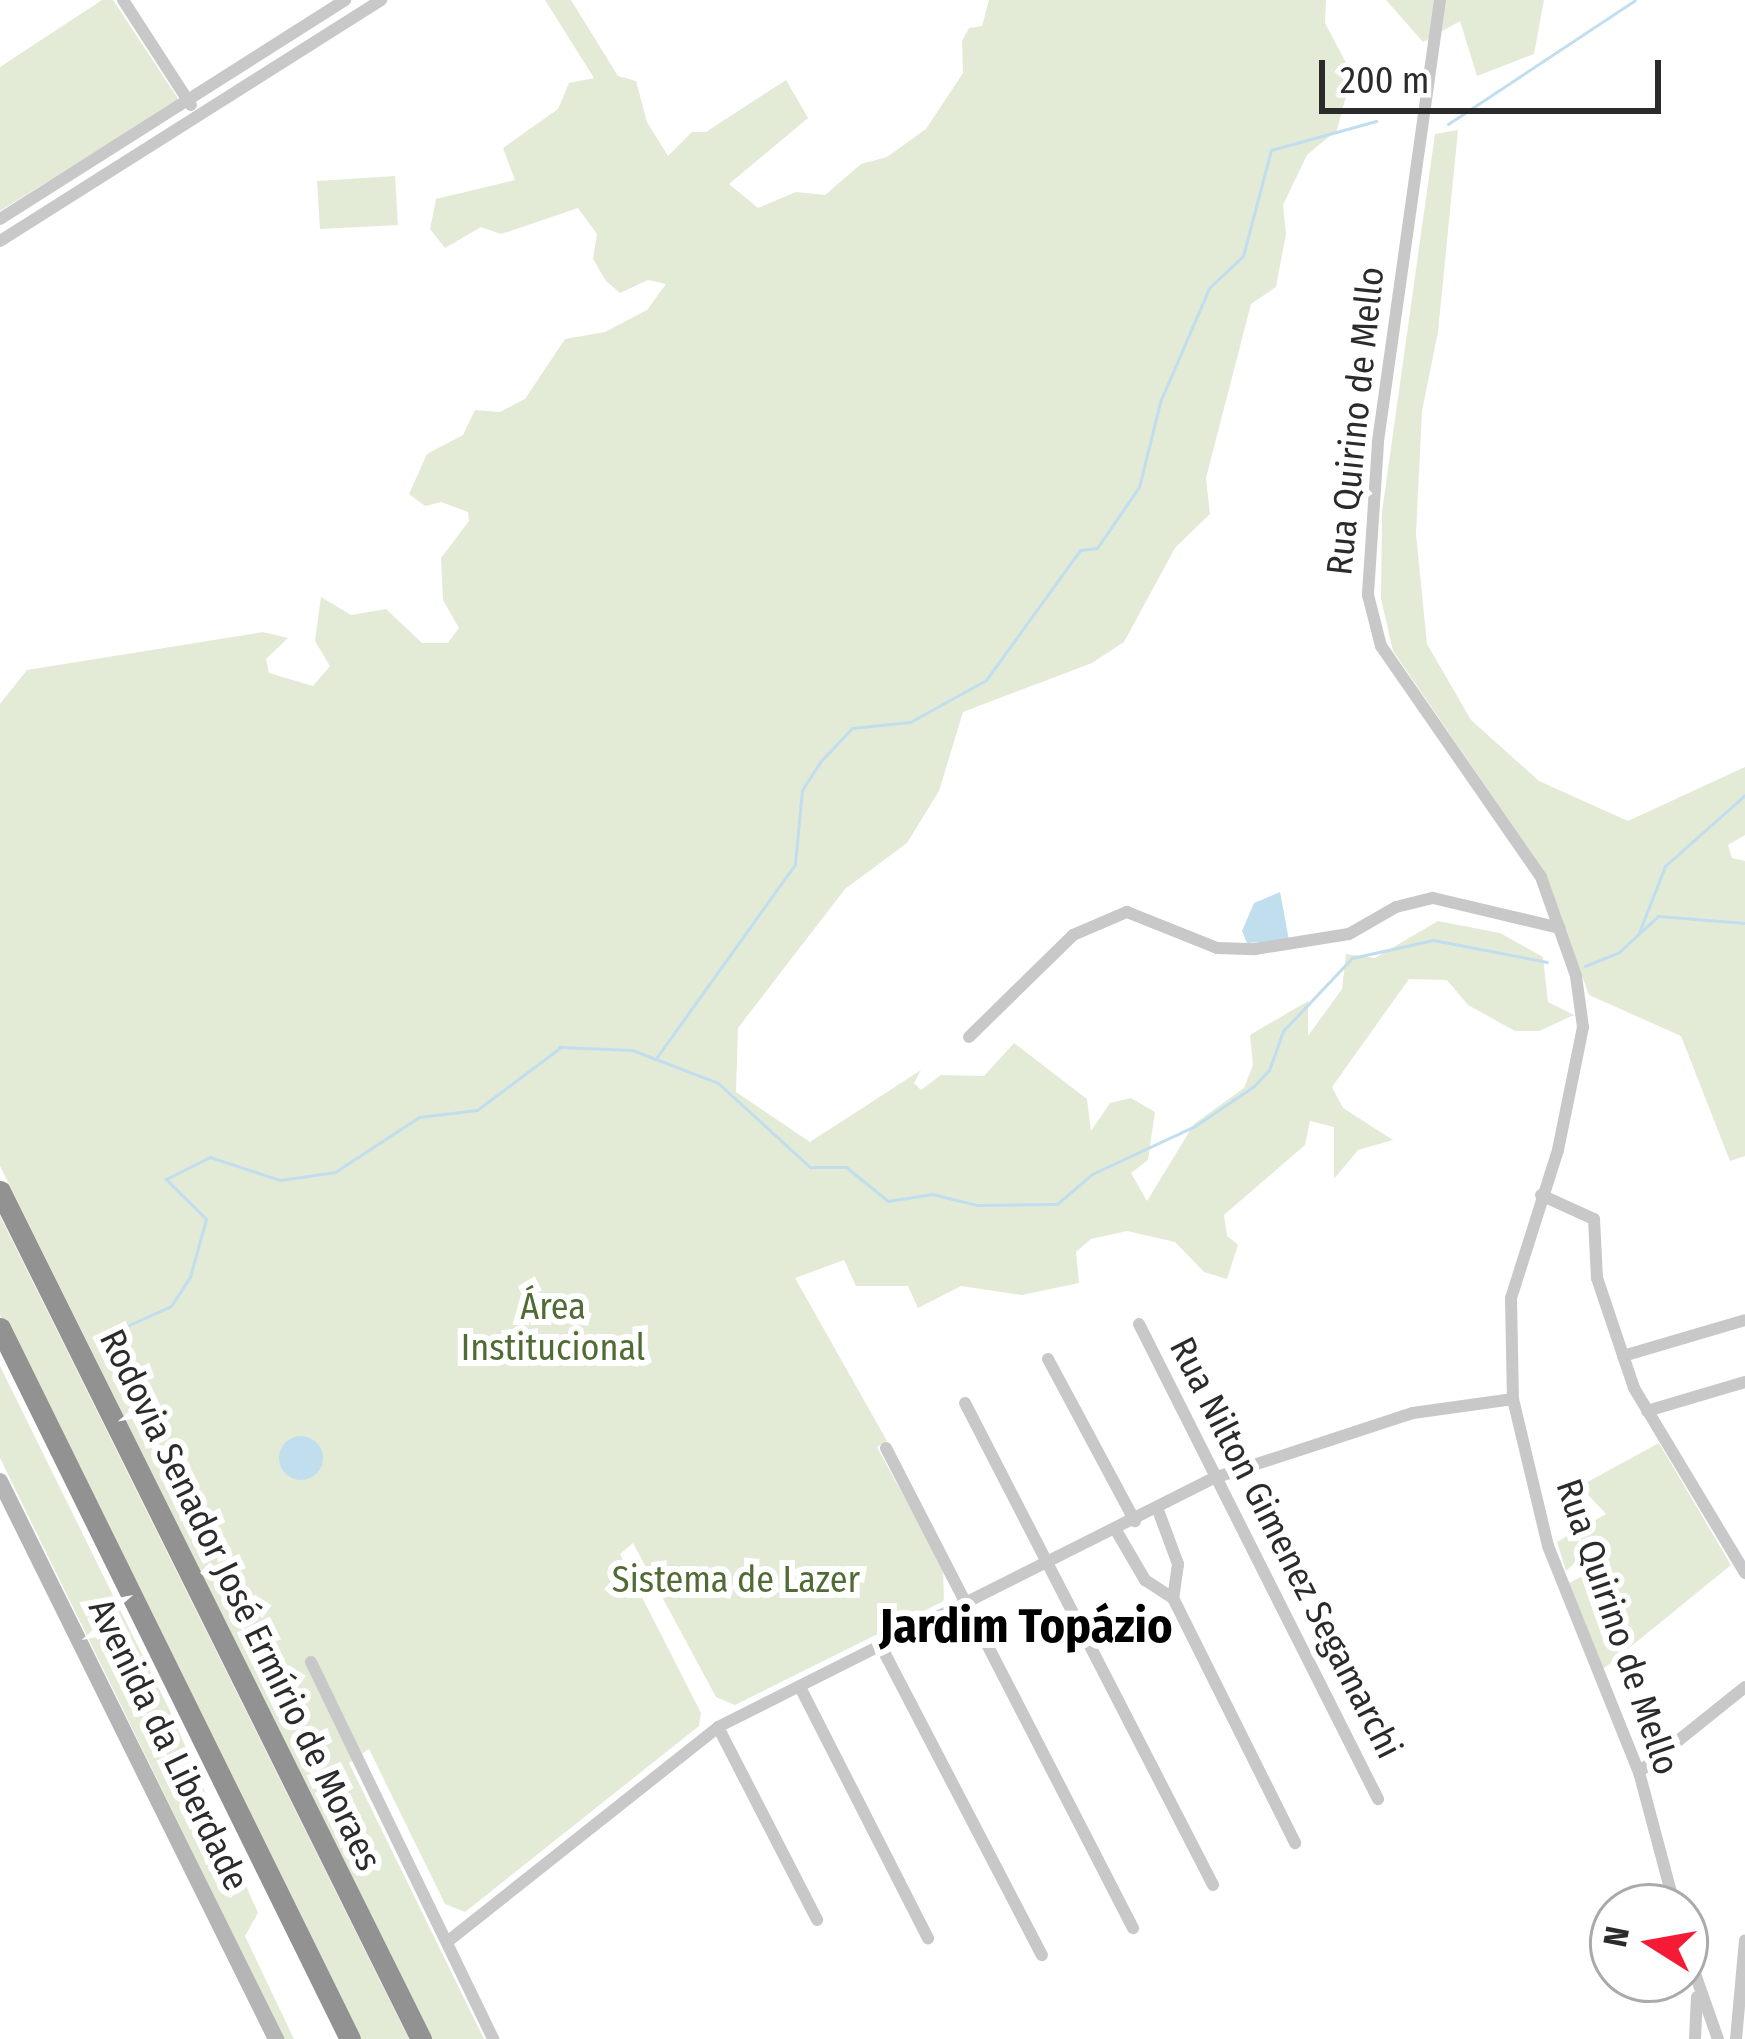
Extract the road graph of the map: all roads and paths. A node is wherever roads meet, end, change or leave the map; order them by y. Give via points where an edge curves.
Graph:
1 (123, 0) edge
2 (345, 0) edge
3 (381, 0) edge
4 (1440, 0) edge
5 (186, 101) junction
6 (201, 114) junction
7 (0, 219) edge
8 (0, 241) edge
9 (1560, 928) junction
10 (969, 1037) dead end
11 (0, 1191) edge
12 (1541, 1196) junction
13 (1745, 1320) edge
14 (1139, 1324) dead end
15 (0, 1328) edge
16 (1623, 1356) junction
17 (1048, 1360) dead end
18 (1745, 1382) edge
19 (1513, 1399) junction
20 (965, 1403) dead end
21 (1647, 1412) junction
22 (886, 1448) dead end
23 (1214, 1478) junction
24 (0, 1481) edge
25 (1157, 1510) junction
26 (1135, 1521) junction
27 (1117, 1532) junction
28 (1049, 1566) junction
29 (1745, 1573) edge
30 (1173, 1598) junction
31 (967, 1606) junction
32 (883, 1650) junction
33 (311, 1661) dead end
34 (1745, 1687) edge
35 (801, 1689) junction
36 (718, 1727) junction
37 (1639, 1772) junction
38 (1378, 1799) dead end
39 (1295, 1843) dead end
40 (1669, 1883) edge
41 (1213, 1885) dead end
42 (818, 1920) dead end
43 (1133, 1928) dead end
44 (928, 1938) dead end
45 (1745, 1940) edge
46 (447, 1942) junction
47 (1042, 1955) dead end
48 (1697, 2003) edge
49 (1703, 2003) edge
50 (276, 2039) edge
51 (350, 2039) edge
52 (421, 2039) edge
53 (493, 2039) edge
54 (1695, 2039) edge
55 (1718, 2039) edge
56 (1736, 2039) edge

1 - 5 street
2 - 5 street
3 - 6 street
4 - 9 street, Rua Quirino de Mello via 1378,442 1368,596 1381,646 1541,877
5 - 6 street
5 - 7 street
6 - 8 street
9 - 10 street via 1433,898 1396,907 1348,934 1236,949 1127,912 1073,934
9 - 12 street, Rua Quirino de Mello via 1583,1027
11 - 52 highway, Rodovia Senador José Ermírio de Moraes
12 - 16 street via 1594,1219 1597,1278
12 - 19 street, Rua Quirino de Mello via 1511,1298
13 - 16 street
14 - 23 street, Rua Nilton Gimenez Segamarchi
15 - 51 highway
16 - 21 street
17 - 26 street
18 - 21 street
19 - 23 street via 1413,1413
19 - 37 street, Rua Quirino de Mello via 1548,1546
20 - 28 street
21 - 29 street
22 - 31 street
23 - 25 street
23 - 38 street, Rua Nilton Gimenez Segamarchi
24 - 50 street, Avenida da Liberdade
25 - 26 street
25 - 30 street via 1178,1564
26 - 27 street
27 - 28 street
27 - 30 street via 1145,1580
28 - 31 street
28 - 41 street
30 - 39 street
31 - 32 street
31 - 43 street
32 - 35 street
32 - 47 street
33 - 46 street
34 - 37 street
35 - 36 street
35 - 44 street
36 - 42 street
36 - 46 street
37 - 40 street, Rua Quirino de Mello
45 - 56 street
46 - 53 street
48 - 54 street
49 - 55 street

